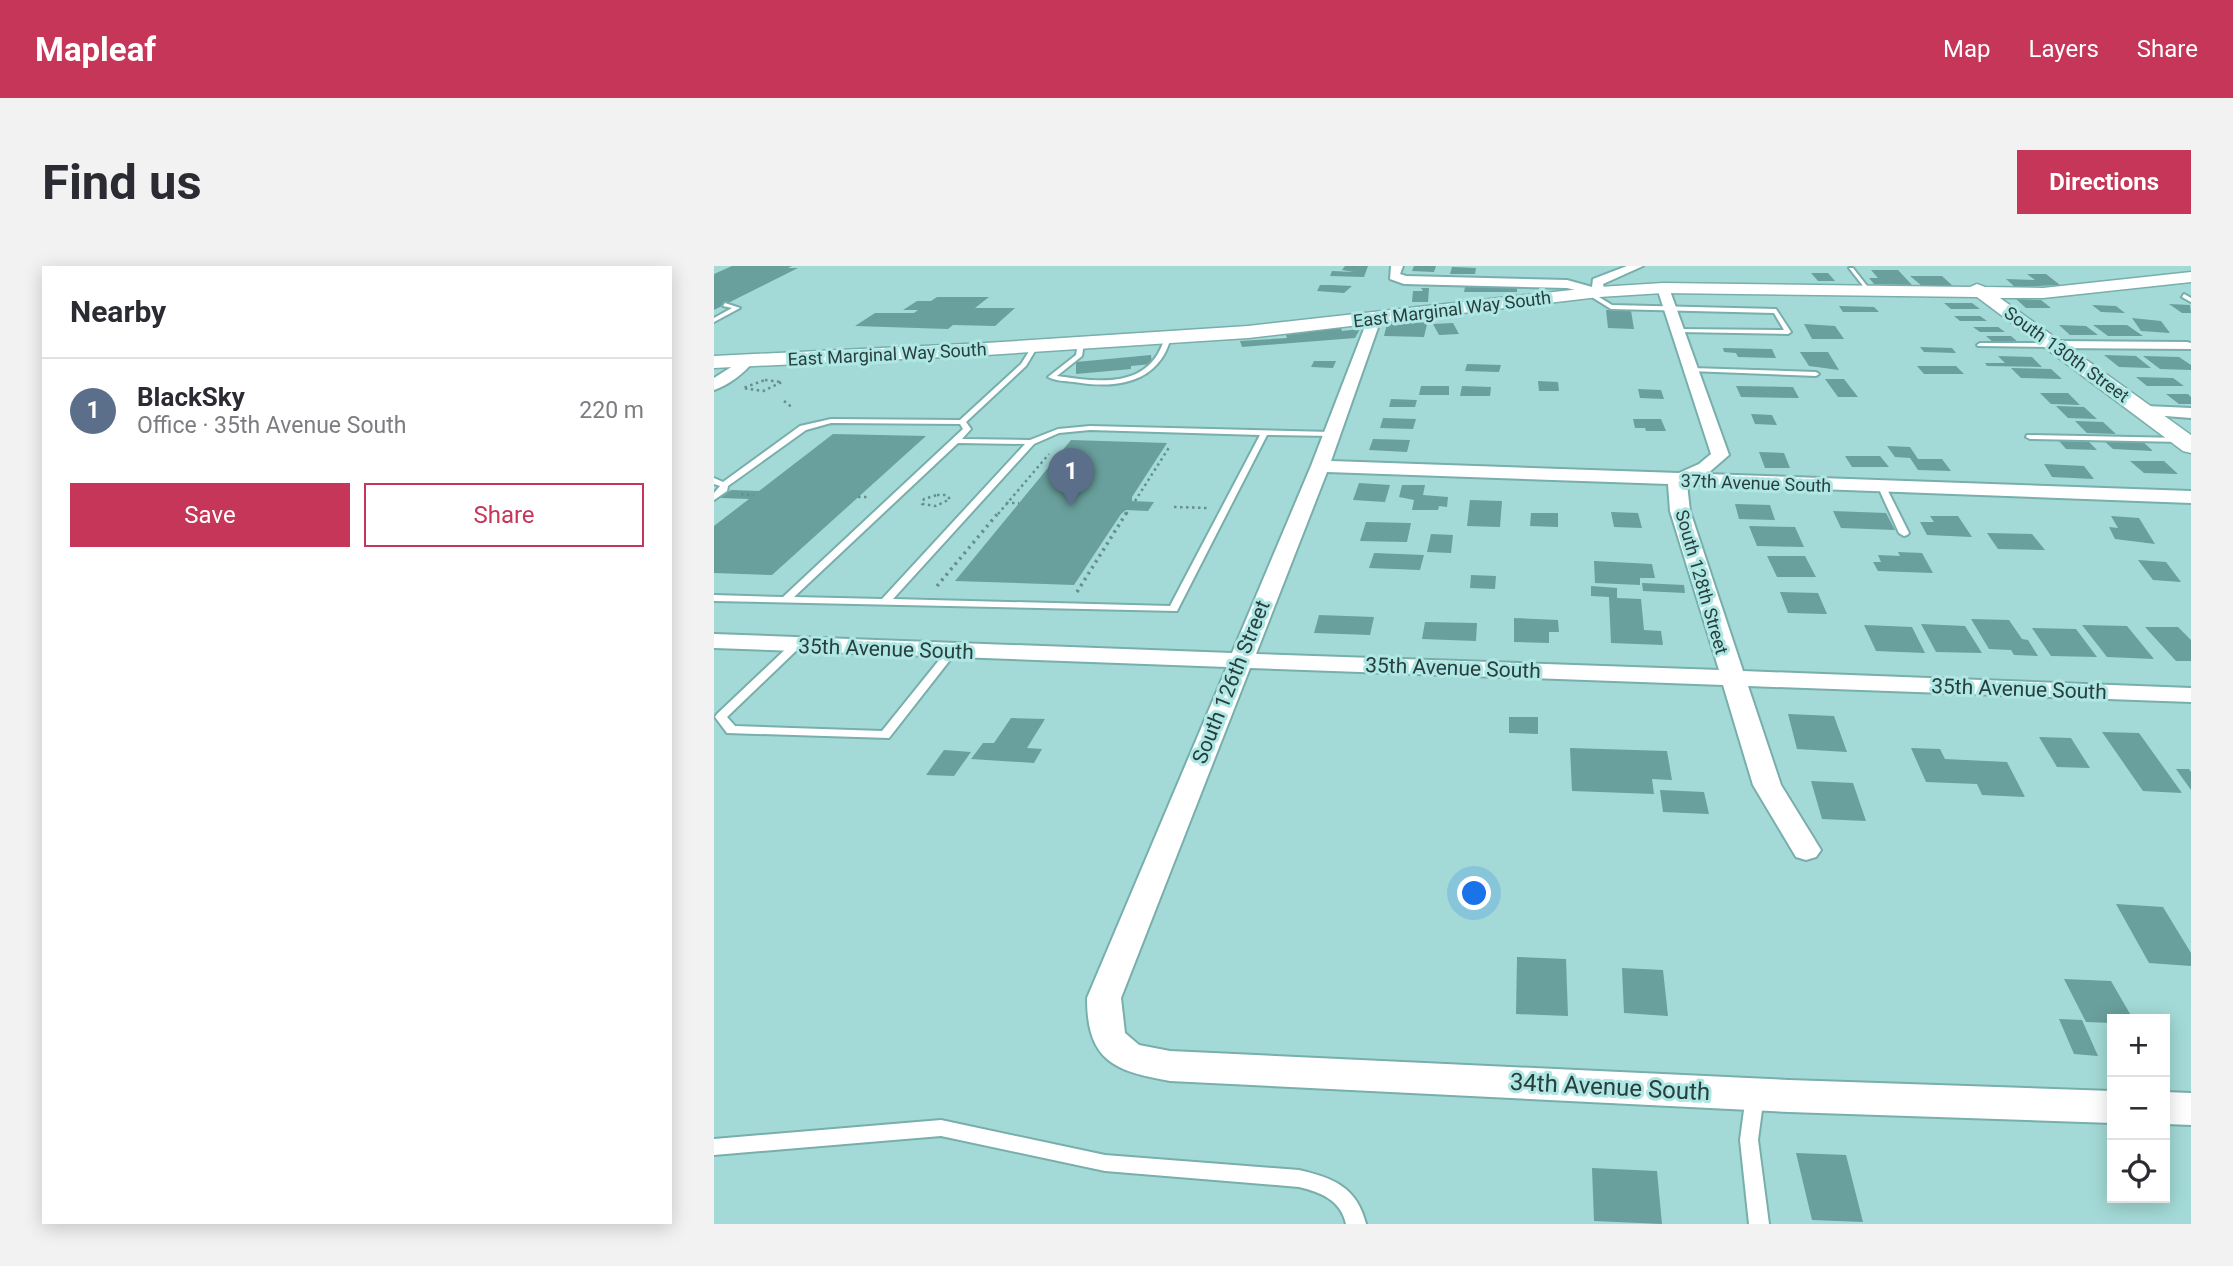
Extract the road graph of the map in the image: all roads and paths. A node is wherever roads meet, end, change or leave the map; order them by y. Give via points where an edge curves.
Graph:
1 (1397, 266) edge
2 (1637, 266) edge
3 (1851, 269) dead end
4 (1952, 273) dead end
5 (2191, 277) edge
6 (2121, 286) junction
7 (1663, 288) junction
8 (1869, 290) junction
9 (1594, 292) junction
10 (1980, 292) junction
11 (2043, 293) junction
12 (2162, 295) junction
13 (2189, 297) edge
14 (725, 305) dead end
15 (1670, 309) junction
16 (1374, 319) junction
17 (714, 320) edge
18 (1678, 330) junction
19 (1168, 337) junction
20 (1081, 343) junction
21 (1980, 345) dead end
22 (2054, 345) junction
23 (1035, 346) junction
24 (2187, 346) dead end
25 (747, 360) junction
26 (714, 362) edge
27 (1692, 370) junction
28 (1816, 374) dead end
29 (714, 385) edge
30 (769, 390) junction
31 (777, 396) dead end
32 (784, 401) dead end
33 (793, 408) dead end
34 (2146, 411) junction
35 (2191, 412) edge
36 (962, 422) junction
37 (1265, 432) junction
38 (1332, 433) junction
39 (2030, 437) dead end
40 (956, 441) junction
41 (1031, 442) junction
42 (1172, 442) dead end
43 (2187, 443) edge
44 (1052, 451) dead end
45 (1320, 466) junction
46 (714, 481) edge
47 (1677, 481) junction
48 (724, 485) junction
49 (1882, 487) junction
50 (714, 497) edge
51 (2191, 497) edge
52 (1135, 502) dead end
53 (921, 503) joint
54 (997, 503) dead end
55 (1007, 503) junction
56 (1019, 503) dead end
57 (1174, 507) dead end
58 (1214, 508) dead end
59 (1129, 510) dead end
60 (1904, 533) dead end
61 (937, 586) dead end
62 (714, 598) edge
63 (785, 600) junction
64 (1072, 600) dead end
65 (884, 603) junction
66 (714, 641) edge
67 (796, 646) junction
68 (952, 651) junction
69 (1240, 659) junction
70 (1731, 679) junction
71 (2191, 695) edge
72 (1807, 850) dead end
73 (1113, 1046) joint
74 (1755, 1094) junction
75 (2107, 1107) edge
76 (2170, 1108) edge
77 (2191, 1109) edge
78 (714, 1147) edge
79 (1356, 1224) edge
80 (1759, 1224) edge

1 - 9 street via 1394,276 1404,280 1567,284
2 - 9 street via 1597,282
3 - 8 lane
4 - 10 street, South 130th Street
5 - 6 street, East Marginal Way South
6 - 11 street, East Marginal Way South
6 - 12 street
7 - 8 street, East Marginal Way South
7 - 9 street, East Marginal Way South
7 - 15 street, South 128th Street
8 - 10 street, East Marginal Way South
9 - 15 lane via 1611,307
9 - 16 street, East Marginal Way South
10 - 11 street, East Marginal Way South
10 - 22 street, South 130th Street
11 - 12 street
12 - 13 street
14 - 17 lane via 737,307
15 - 18 street, South 128th Street
15 - 18 lane via 1776,311 1788,332
16 - 19 street, East Marginal Way South
16 - 38 street, South 126th Street
18 - 27 street, South 128th Street
19 - 20 street, East Marginal Way South
19 - 20 lane via 1166,350 1147,370 1112,383 1051,377 1079,356
20 - 23 street, East Marginal Way South
21 - 22 lane
22 - 24 street
22 - 34 street, South 130th Street
23 - 25 street, East Marginal Way South
23 - 36 lane via 1017,373
25 - 26 street, East Marginal Way South
25 - 29 street
27 - 28 lane
27 - 47 street, South 128th Street via 1720,455 1712,464
30 - 30 path via 751,391 743,388 765,380 782,382
30 - 31 path
32 - 33 path
34 - 35 street
34 - 43 street, South 130th Street
36 - 40 lane via 967,429
36 - 48 lane via 814,424
37 - 38 lane
37 - 41 lane via 1090,428 1058,431
37 - 65 lane via 1173,609
38 - 45 street, South 126th Street
39 - 43 lane
40 - 41 lane
40 - 63 lane
41 - 65 lane
42 - 52 path
44 - 55 path
45 - 47 street, 37th Avenue South
45 - 69 street, South 126th Street
46 - 48 lane
47 - 49 street, 37th Avenue South
47 - 70 street, South 128th Street via 1680,511
48 - 50 lane via 722,493
49 - 51 street, 37th Avenue South
49 - 60 lane
53 - 53 path via 937,495 951,498 936,506
54 - 55 path
55 - 56 path
55 - 61 path
57 - 58 path
59 - 64 path
62 - 63 lane
63 - 65 lane
66 - 67 street, 35th Avenue South
67 - 68 street, 35th Avenue South
67 - 68 lane via 722,717 731,730 885,735
68 - 69 street, 35th Avenue South
69 - 70 street, 35th Avenue South
69 - 73 street, South 126th Street via 1104,998 1103,1023
70 - 71 street, 35th Avenue South
70 - 72 street, South 128th Street via 1767,785
73 - 74 street, 34th Avenue South via 1132,1060 1170,1066
74 - 75 street, 34th Avenue South
74 - 80 lane via 1749,1140
76 - 77 street
78 - 79 lane via 941,1128 1105,1163 1313,1181 1341,1195

